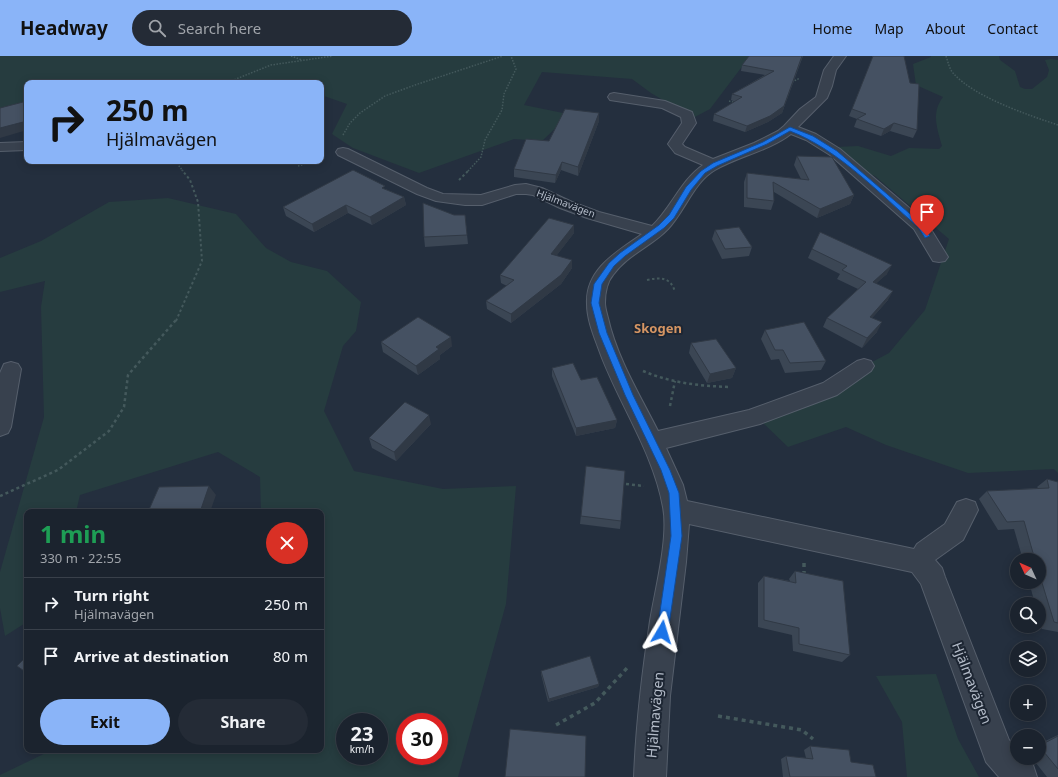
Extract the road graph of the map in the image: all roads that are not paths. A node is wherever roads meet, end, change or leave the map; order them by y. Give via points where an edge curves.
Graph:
1 (840, 56) edge
2 (614, 97) dead end
3 (790, 129) junction
4 (24, 146) edge
5 (0, 147) edge
6 (343, 152) road end
7 (715, 165) junction
8 (654, 234) junction
9 (939, 257) dead end
10 (864, 366) dead end
11 (11, 369) dead end
12 (0, 426) edge
13 (652, 442) junction
14 (676, 510) junction
15 (966, 510) dead end
16 (920, 562) junction
17 (650, 777) edge
18 (1021, 777) edge

1 - 3 street, Hjälmavägen via 828,73 825,92 819,102
2 - 7 street via 665,105 687,115 689,123 675,144 680,150
3 - 7 street, Hjälmavägen
3 - 9 street via 819,142 846,161 921,226
4 - 5 street
6 - 8 street, Hjälmavägen via 441,198 482,200 526,189
7 - 8 street, Hjälmavägen via 703,172 688,189 671,217
8 - 13 street, Hjälmavägen via 611,265 598,284 595,303 612,355
10 - 13 street via 830,389 752,418
11 - 12 street
13 - 14 street, Hjälmavägen via 674,493
14 - 16 street
14 - 17 street, Hjälmavägen via 676,536 650,737
15 - 16 street via 954,532 926,552
16 - 18 street, Hjälmavägen via 932,577 997,751

